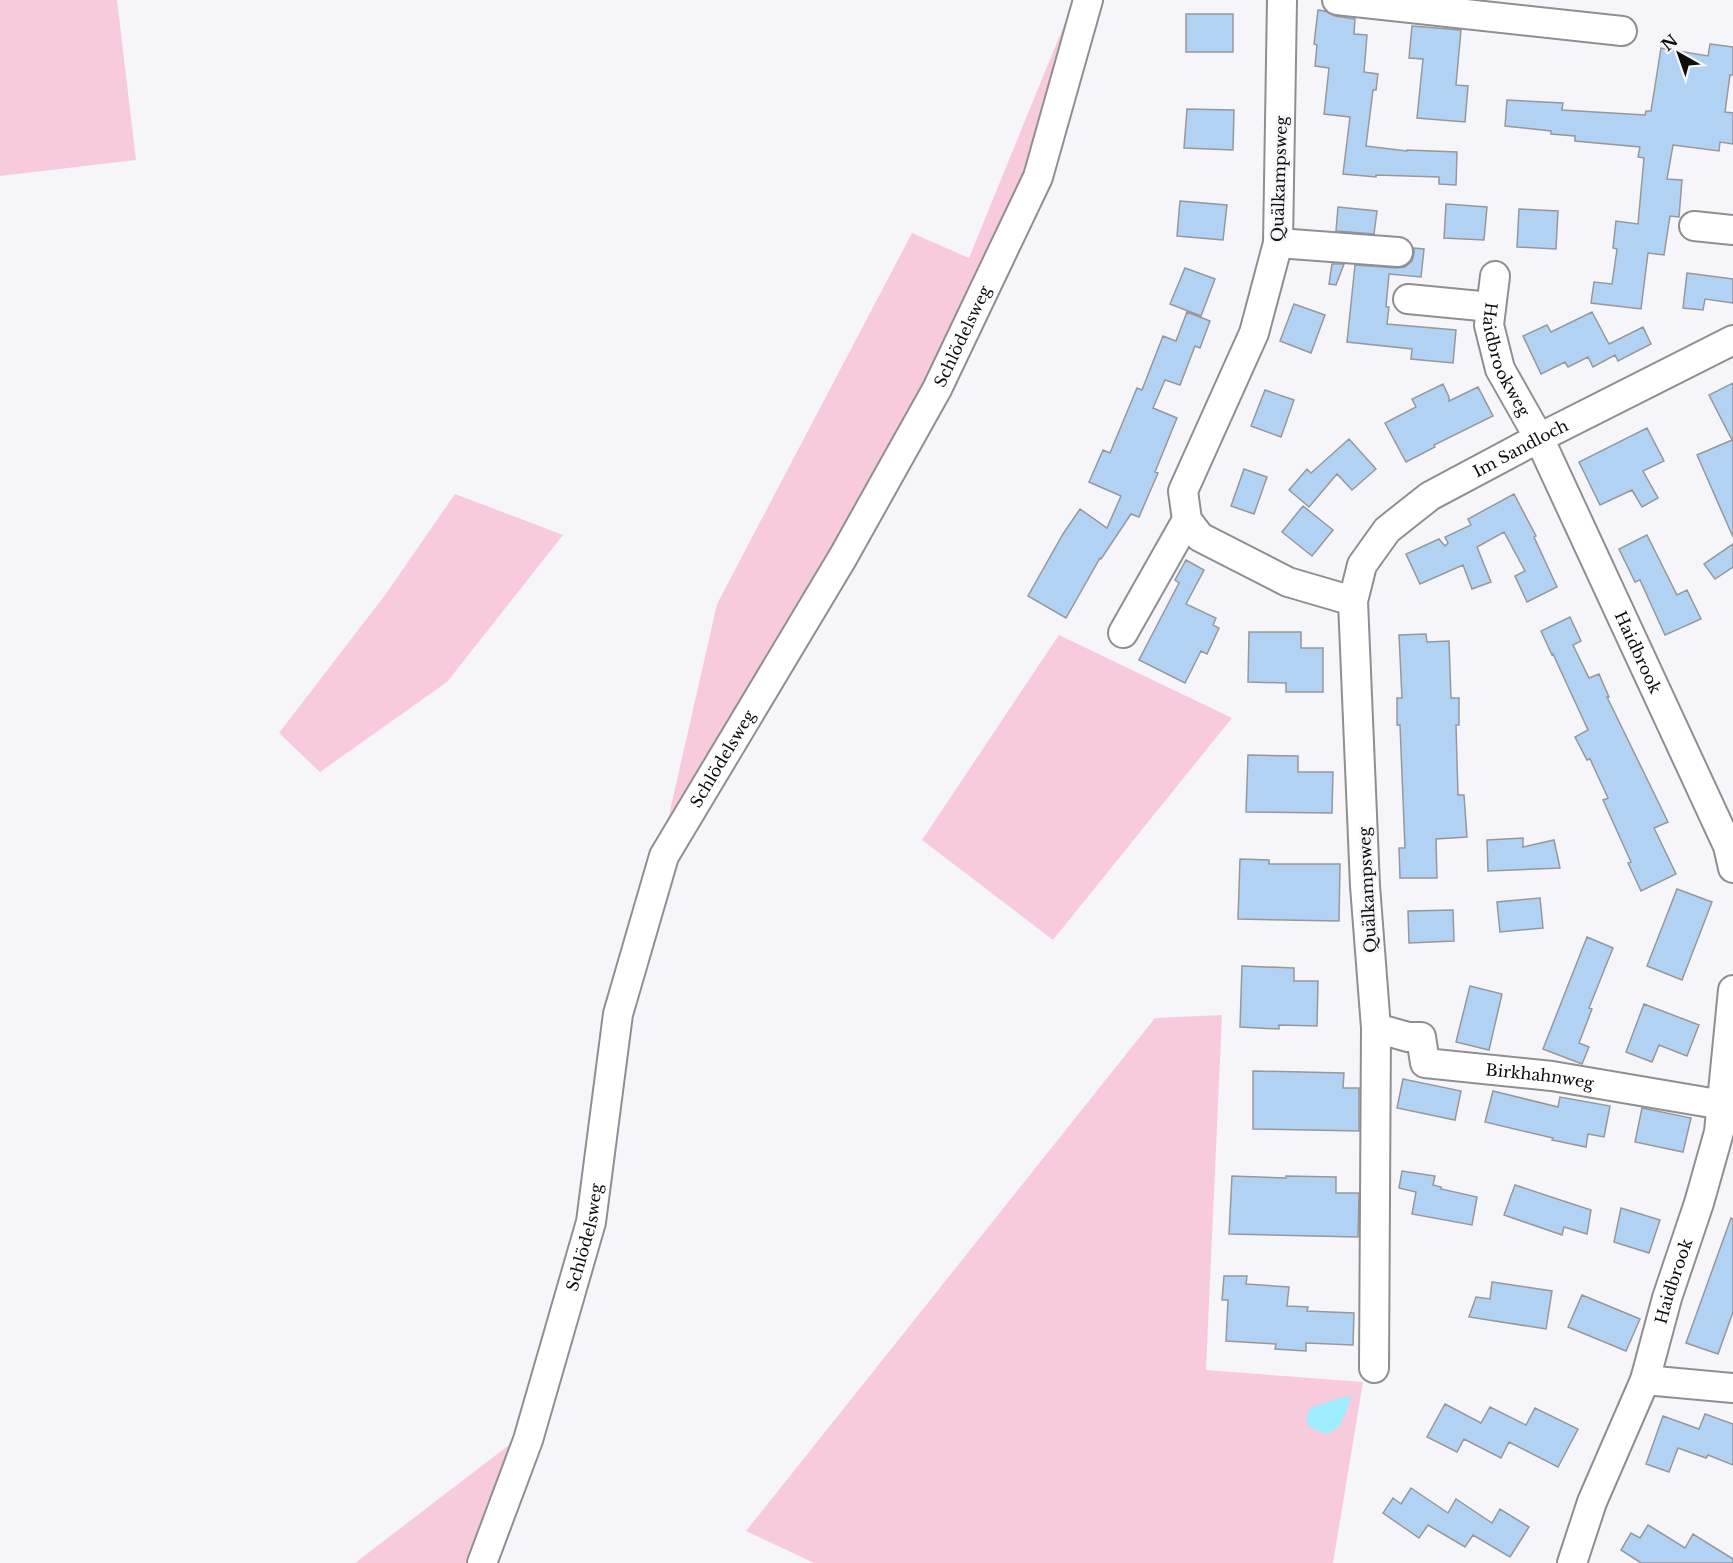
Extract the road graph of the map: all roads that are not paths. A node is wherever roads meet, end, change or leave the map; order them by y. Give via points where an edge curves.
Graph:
1 (1088, 0) edge
2 (1282, 0) edge
3 (1337, 0) edge
4 (1622, 31) dead end
5 (1694, 226) dead end
6 (1733, 230) edge
7 (1278, 243) junction
8 (1398, 252) dead end
9 (1495, 276) dead end
10 (1408, 299) dead end
11 (1491, 307) junction
12 (1733, 340) edge
13 (1539, 438) junction
14 (1187, 520) junction
15 (1353, 601) junction
16 (1123, 633) dead end
17 (1733, 868) edge
18 (1733, 990) edge
19 (1376, 1028) junction
20 (1723, 1106) junction
21 (1374, 1368) dead end
22 (1645, 1380) junction
23 (1733, 1388) edge
24 (482, 1563) edge
25 (1572, 1563) edge

1 - 24 street, Schlödelsweg via 1038,177 937,389 843,557 664,856 618,1014 591,1222 528,1440
2 - 7 street, Quälkampsweg
3 - 4 street
5 - 6 street
7 - 8 street
7 - 14 street, Quälkampsweg via 1254,333 1183,491
9 - 11 street, Haidbrookweg
10 - 11 street
11 - 13 street, Haidbrookweg via 1489,325 1500,369
12 - 13 street, Im Sandloch
13 - 15 street, Im Sandloch via 1430,496 1387,530 1362,565
13 - 17 street, Haidbrook via 1728,846
14 - 15 street via 1200,537 1288,582
14 - 16 street
15 - 19 street, Quälkampsweg via 1365,886
18 - 20 street, Haidbrook
19 - 20 street, Birkhahnweg via 1420,1037 1425,1063 1552,1076
19 - 21 street, Quälkampsweg
20 - 22 street, Haidbrook via 1699,1203
22 - 23 street
22 - 25 street, Haidbrook via 1592,1502

